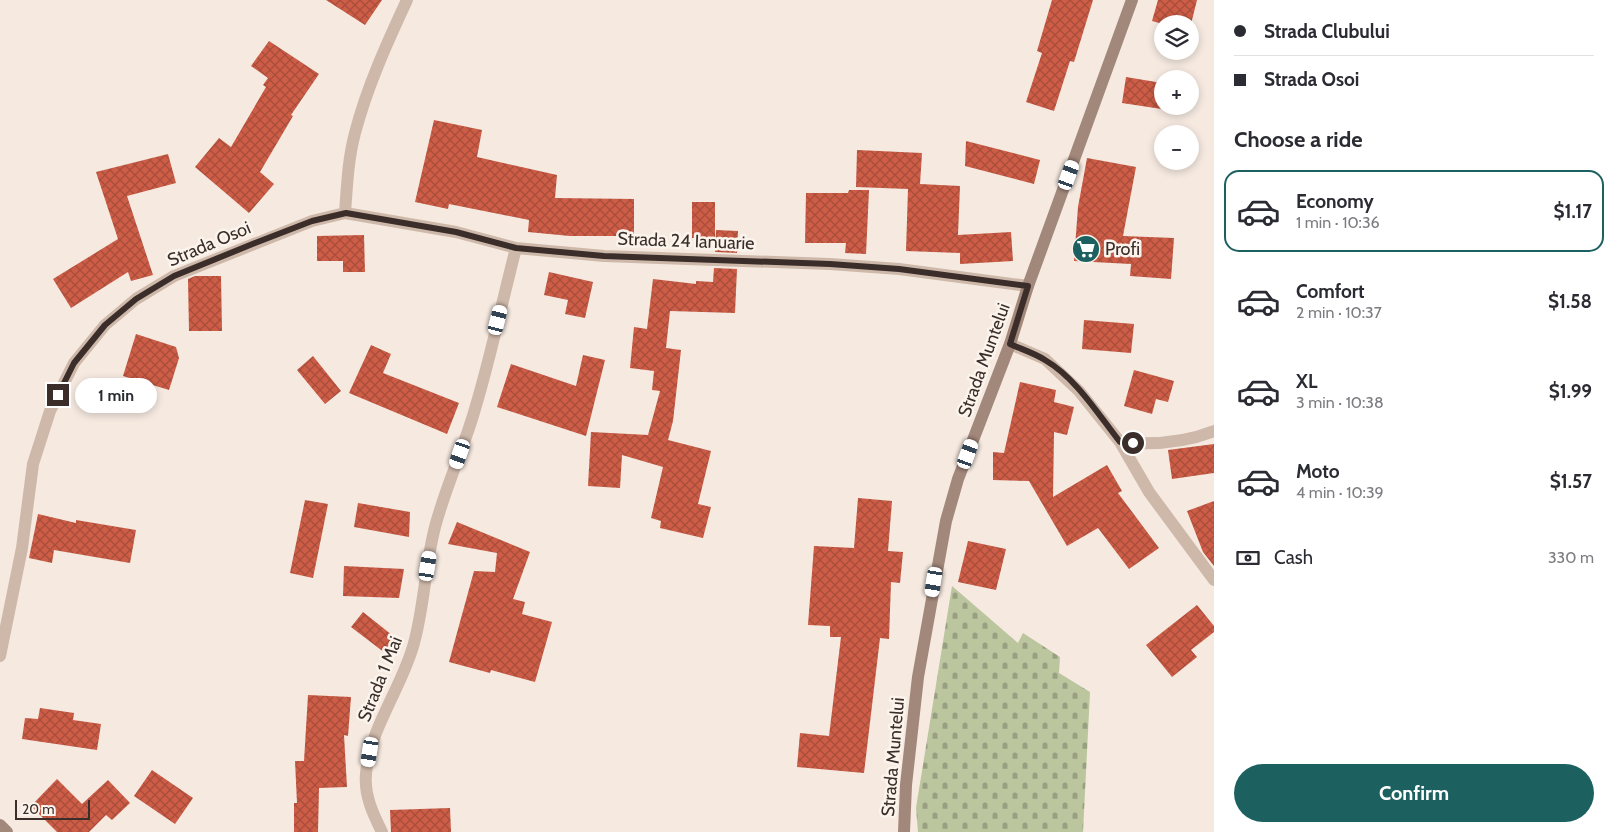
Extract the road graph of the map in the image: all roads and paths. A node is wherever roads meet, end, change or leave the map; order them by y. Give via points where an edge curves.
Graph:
1 (407, 0) edge
2 (1132, 0) edge
3 (346, 213) junction
4 (516, 248) junction
5 (1028, 286) junction
6 (1010, 344) junction
7 (1214, 431) edge
8 (1120, 442) junction
9 (1214, 580) edge
10 (0, 656) edge
11 (0, 825) edge
12 (7, 832) edge
13 (382, 832) edge
14 (904, 832) edge

1 - 3 street via 375,71 355,133
2 - 5 street, Strada Muntelui
3 - 4 street, Strada 24 Ianuarie via 456,232
3 - 10 street, Strada Osoi via 312,221 174,276 136,299 105,325 74,363 50,411 33,464 22,548
4 - 5 street, Strada 24 Ianuarie via 604,256 880,268
4 - 13 street, Strada 1 Mai via 475,410 435,526 423,606 409,661 370,752 366,776 368,795
5 - 6 street, Strada Muntelui
6 - 8 street via 1045,359 1059,370
6 - 14 street, Strada Muntelui via 958,479 946,521 918,677
7 - 8 street via 1170,442
8 - 9 street via 1148,492
11 - 12 street

